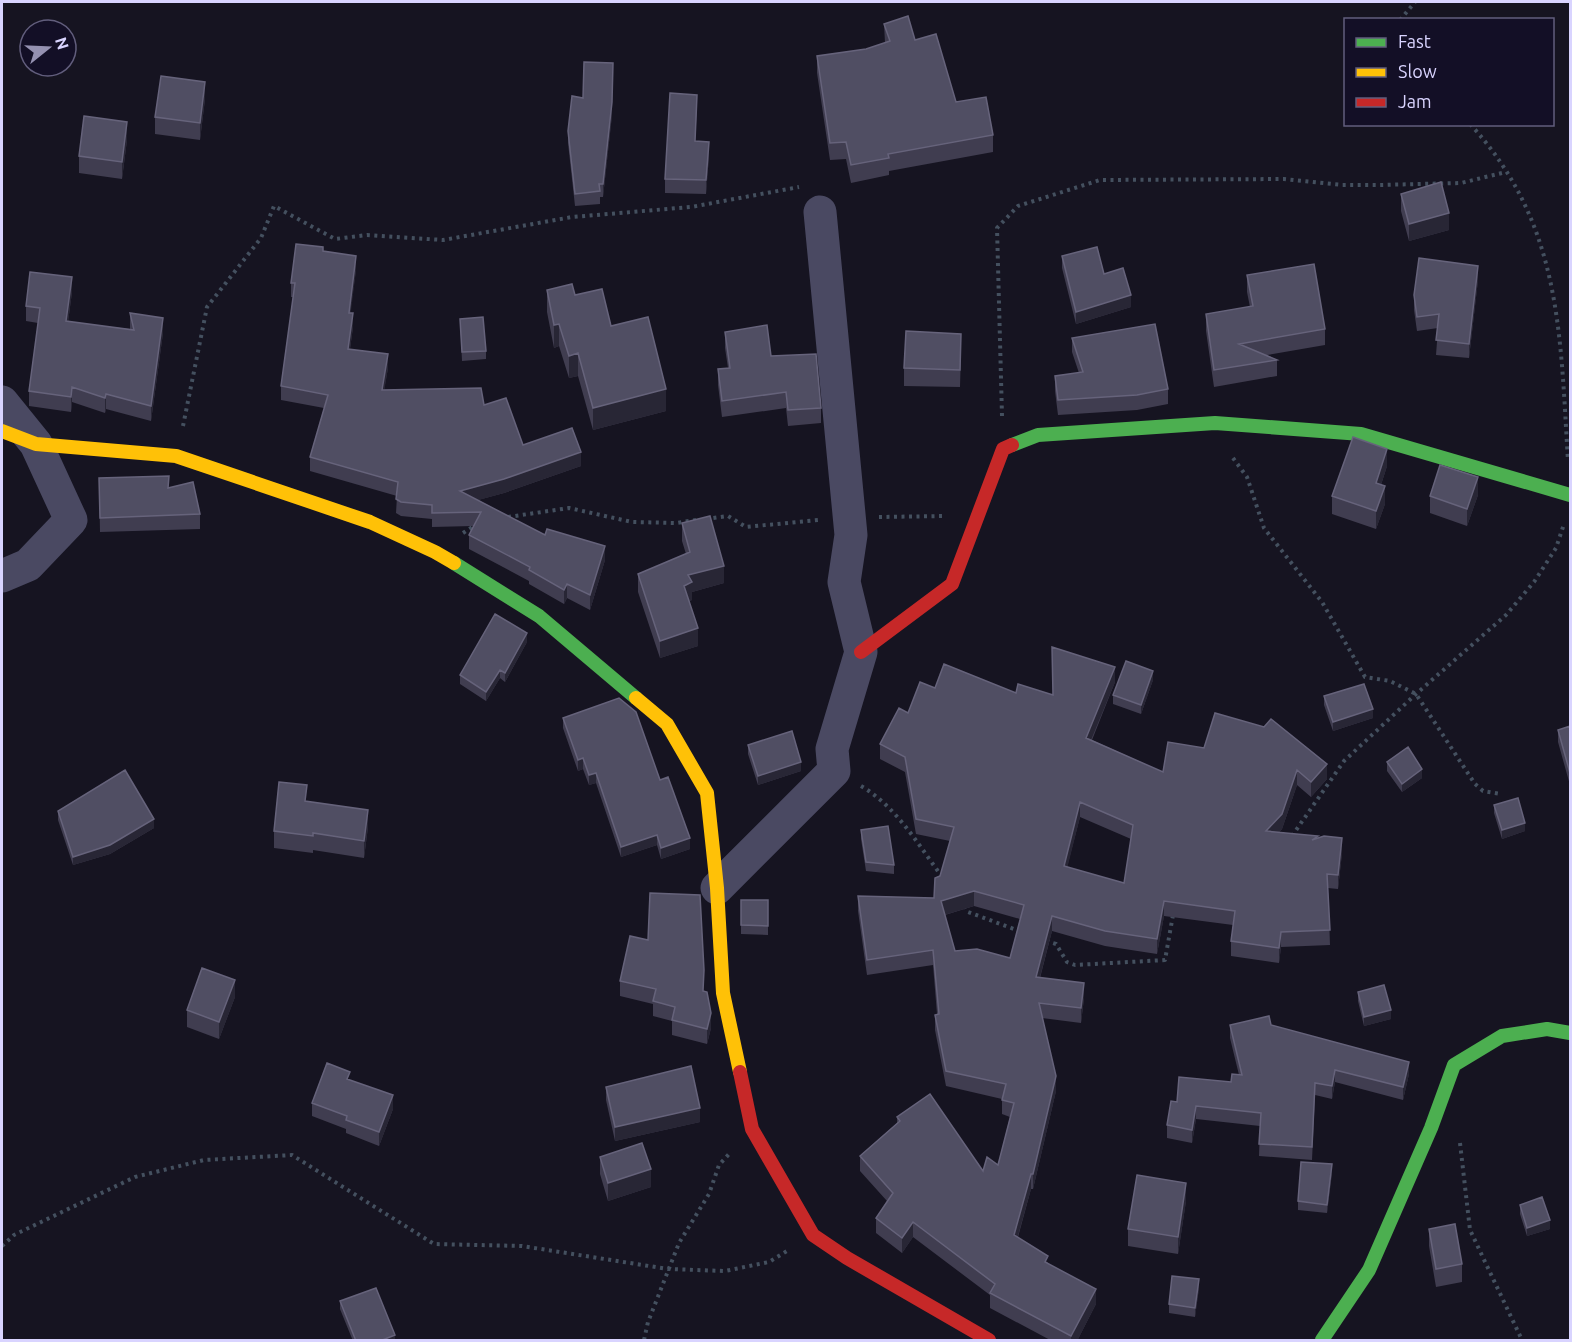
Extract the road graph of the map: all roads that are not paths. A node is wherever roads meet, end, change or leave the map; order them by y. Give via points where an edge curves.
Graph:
1 (820, 212) road end
2 (2, 402) edge
3 (2, 431) edge
4 (36, 444) junction
5 (1570, 495) edge
6 (2, 576) edge
7 (861, 652) junction
8 (717, 888) junction
9 (1570, 1033) edge
10 (989, 1341) edge
11 (1322, 1341) edge

1 - 7 street via 851,535 844,582
2 - 4 street
3 - 4 street
4 - 6 street via 71,520 28,564
4 - 8 street via 176,456 370,522 435,552 539,616 667,724 707,793
5 - 7 street via 1361,434 1215,423 1038,435 1003,449 952,584
7 - 8 street via 832,749 834,771
8 - 10 street via 723,993 752,1129 813,1235
9 - 11 street via 1547,1029 1502,1036 1454,1065 1369,1270

